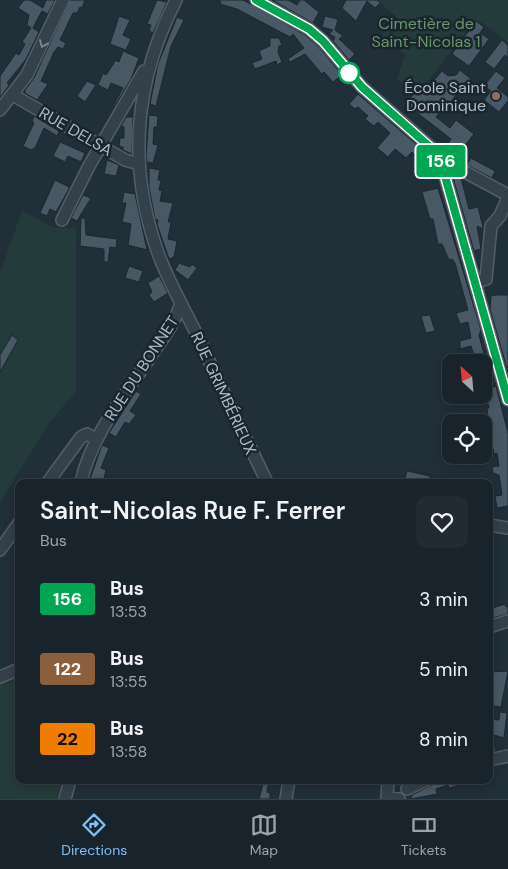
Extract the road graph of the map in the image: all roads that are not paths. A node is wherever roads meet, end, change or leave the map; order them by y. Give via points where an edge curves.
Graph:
1 (63, 0) edge
2 (176, 0) edge
3 (256, 0) edge
4 (149, 65) junction
5 (14, 95) junction
6 (0, 110) edge
7 (101, 145) junction
8 (439, 155) junction
9 (139, 164) junction
10 (507, 193) edge
11 (62, 220) dead end
12 (475, 283) junction
13 (181, 302) junction
14 (508, 400) edge
15 (96, 439) junction
16 (50, 479) edge
17 (82, 479) edge
18 (266, 479) edge
19 (493, 526) edge
20 (508, 528) edge
21 (15, 529) edge
22 (0, 550) edge
23 (508, 621) edge
24 (493, 626) edge
25 (15, 671) edge
26 (0, 677) edge
27 (508, 756) edge
28 (493, 759) edge
29 (69, 784) edge
30 (288, 784) edge
31 (388, 784) edge
32 (65, 799) edge
33 (286, 799) edge
34 (399, 799) edge

1 -> 5 street via 37,58
2 - 4 street, RUE DU BONNET
3 - 8 street via 316,35 362,87
4 - 7 street, RUE DU BONNET
4 - 9 street, RUE DU BONNET via 140,115
5 - 6 street
5 - 7 street, RUE DELSA
7 - 9 street, RUE DELSA via 125,160
7 - 11 street, RUE DU BONNET
8 - 10 street
8 - 12 street
9 - 13 street, RUE DU BONNET via 150,228 164,269
10 - 12 street via 503,211 491,226 486,279
12 - 14 street
13 - 15 street, RUE DU BONNET via 176,320
13 - 18 street, RUE GRIMBÉRIEUX
15 - 16 street, RUE DU BONNET via 86,434 81,437
15 - 17 street, RUE DU BONNET
19 - 20 street
21 - 22 street
23 - 24 street
25 - 26 street
27 - 28 street
29 - 32 street
30 - 33 street
31 - 34 street via 387,798

